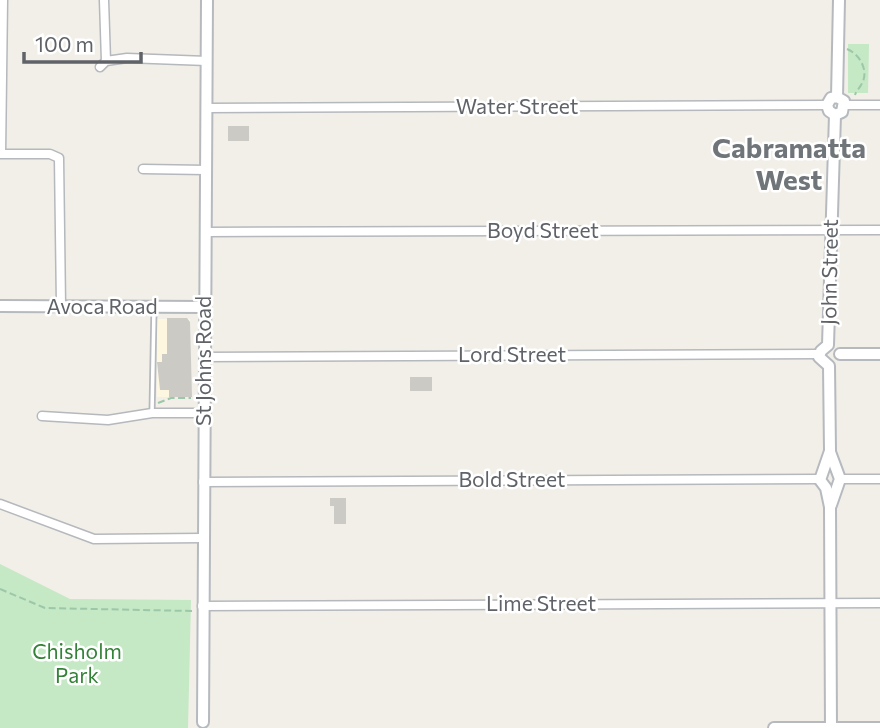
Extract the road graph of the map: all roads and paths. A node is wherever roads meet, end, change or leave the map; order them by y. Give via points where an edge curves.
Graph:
1 (3, 0) edge
2 (104, 0) edge
3 (207, 0) edge
4 (839, 0) edge
5 (847, 49) dead end
6 (207, 61) junction
7 (855, 95) dead end
8 (841, 101) junction
9 (827, 105) junction
10 (880, 105) edge
11 (206, 108) junction
12 (835, 115) junction
13 (1, 154) edge
14 (143, 169) dead end
15 (206, 170) junction
16 (830, 230) junction
17 (880, 230) edge
18 (205, 232) junction
19 (0, 306) edge
20 (61, 306) junction
21 (154, 307) junction
22 (204, 307) junction
23 (828, 345) junction
24 (819, 354) junction
25 (840, 354) junction
26 (880, 354) edge
27 (204, 357) junction
28 (829, 366) junction
29 (191, 398) dead end
30 (153, 409) junction
31 (204, 413) junction
32 (42, 416) dead end
33 (830, 479) junction
34 (880, 479) edge
35 (203, 482) junction
36 (0, 504) edge
37 (202, 538) junction
38 (0, 589) edge
39 (831, 603) junction
40 (880, 603) edge
41 (197, 608) junction
42 (203, 726) edge
43 (774, 728) edge
44 (831, 728) edge
45 (880, 728) edge

1 - 13 street
2 - 6 street via 103,64 127,58
3 - 6 street, St Johns Road
4 - 8 street
5 - 7 path via 855,52 864,69
6 - 11 street, St Johns Road
8 - 9 street via 831,98
8 - 10 street
8 - 12 street via 842,112
9 - 11 street, Water Street
9 - 12 street
11 - 15 street, St Johns Road
12 - 16 street, John Street
13 - 20 street via 59,158
14 - 15 street
15 - 18 street, St Johns Road
16 - 17 street, Boyd Street
16 - 18 street, Boyd Street
16 - 23 street, John Street
18 - 22 street, St Johns Road
19 - 20 street, Avoca Road
20 - 21 street, Avoca Road
21 - 22 street, Avoca Road
21 - 30 lane
22 - 27 street, St Johns Road
23 - 24 street
23 - 25 street
24 - 27 street, Lord Street
24 - 28 street
25 - 26 street
25 - 28 street via 836,364
27 - 31 street, St Johns Road
28 - 33 street
29 - 30 path via 172,398
30 - 31 street
30 - 32 street via 107,420
31 - 35 street, St Johns Road
33 - 34 street, Bold Street
33 - 35 street, Bold Street
33 - 39 street
35 - 37 street, St Johns Road
36 - 37 street via 94,539
37 - 41 street, St Johns Road
38 - 41 path via 45,608
39 - 40 street, Lime Street
39 - 41 street, Lime Street
39 - 44 street
41 - 42 street, St Johns Road
43 - 44 street
44 - 45 street

